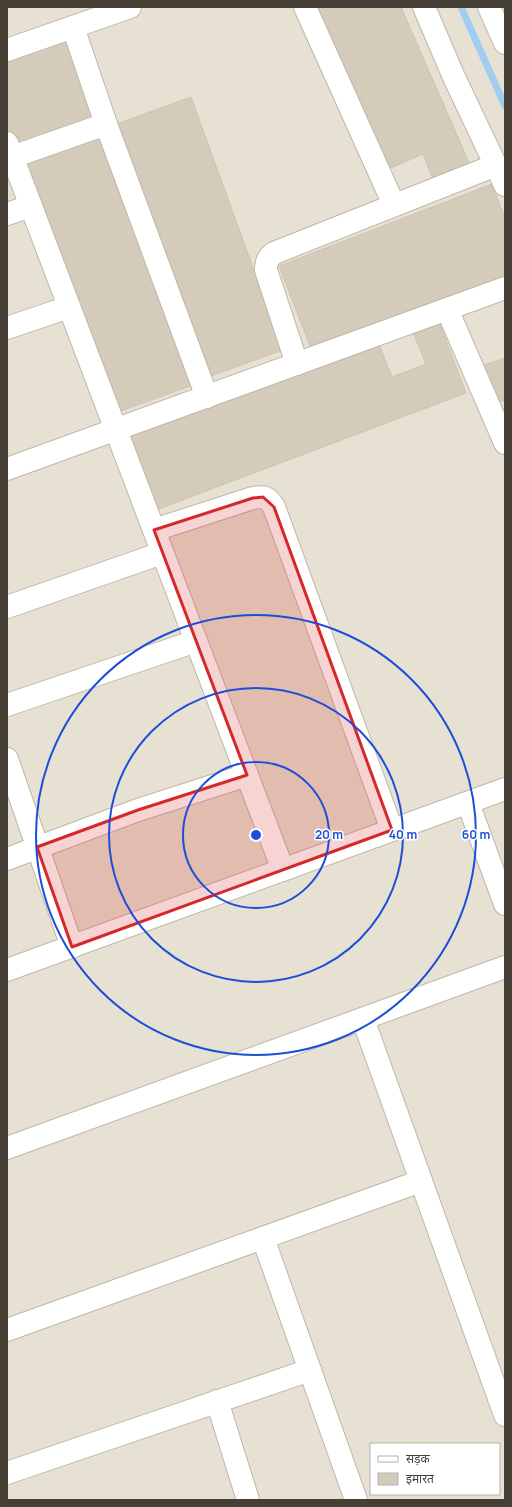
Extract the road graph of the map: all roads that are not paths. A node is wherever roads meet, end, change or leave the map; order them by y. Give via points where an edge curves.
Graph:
1 (130, 7) edge
2 (305, 7) edge
3 (424, 7) edge
4 (489, 7) edge
5 (72, 27) junction
6 (505, 43) edge
7 (7, 50) edge
8 (106, 124) junction
9 (10, 150) edge
10 (496, 165) junction
11 (505, 185) edge
12 (31, 206) junction
13 (394, 206) junction
14 (7, 214) edge
15 (505, 288) edge
16 (69, 307) junction
17 (447, 309) junction
18 (7, 328) edge
19 (297, 364) junction
20 (207, 397) junction
21 (116, 430) junction
22 (505, 443) edge
23 (7, 469) edge
24 (154, 530) junction
25 (162, 553) junction
26 (7, 607) edge
27 (196, 641) junction
28 (7, 705) edge
29 (7, 758) edge
30 (247, 775) junction
31 (505, 789) edge
32 (468, 803) junction
33 (392, 830) junction
34 (37, 847) junction
35 (7, 859) edge
36 (283, 870) junction
37 (505, 904) edge
38 (72, 947) junction
39 (505, 967) edge
40 (7, 970) edge
41 (363, 1019) junction
42 (8, 1145) edge
43 (421, 1181) junction
44 (263, 1238) junction
45 (7, 1330) edge
46 (310, 1370) junction
47 (217, 1401) junction
48 (505, 1415) edge
49 (7, 1473) edge
50 (248, 1500) edge
51 (356, 1500) edge

1 - 5 street
2 - 13 street
3 - 10 street
4 - 6 street
5 - 7 street
5 - 8 street
8 - 9 street
8 - 20 street
9 - 12 street
10 - 11 street
10 - 13 street
12 - 14 street
12 - 16 street
13 - 19 street via 269,257 266,270
15 - 17 street
16 - 18 street
16 - 21 street
17 - 19 street
17 - 22 street
19 - 20 street
20 - 21 street
21 - 23 street
21 - 24 street
24 - 25 street
24 - 33 street via 253,498 263,496 270,499
25 - 26 street
25 - 27 street
27 - 28 street
27 - 30 street
29 - 34 street
30 - 34 street via 138,810
30 - 36 street
31 - 32 street
32 - 33 street
32 - 37 street
33 - 36 street
34 - 35 street
34 - 38 street
36 - 38 street
38 - 40 street
39 - 41 street
41 - 42 street
41 - 43 street
43 - 44 street
43 - 48 street
44 - 45 street
44 - 46 street
46 - 47 street
46 - 51 street
47 - 49 street
47 - 50 street

